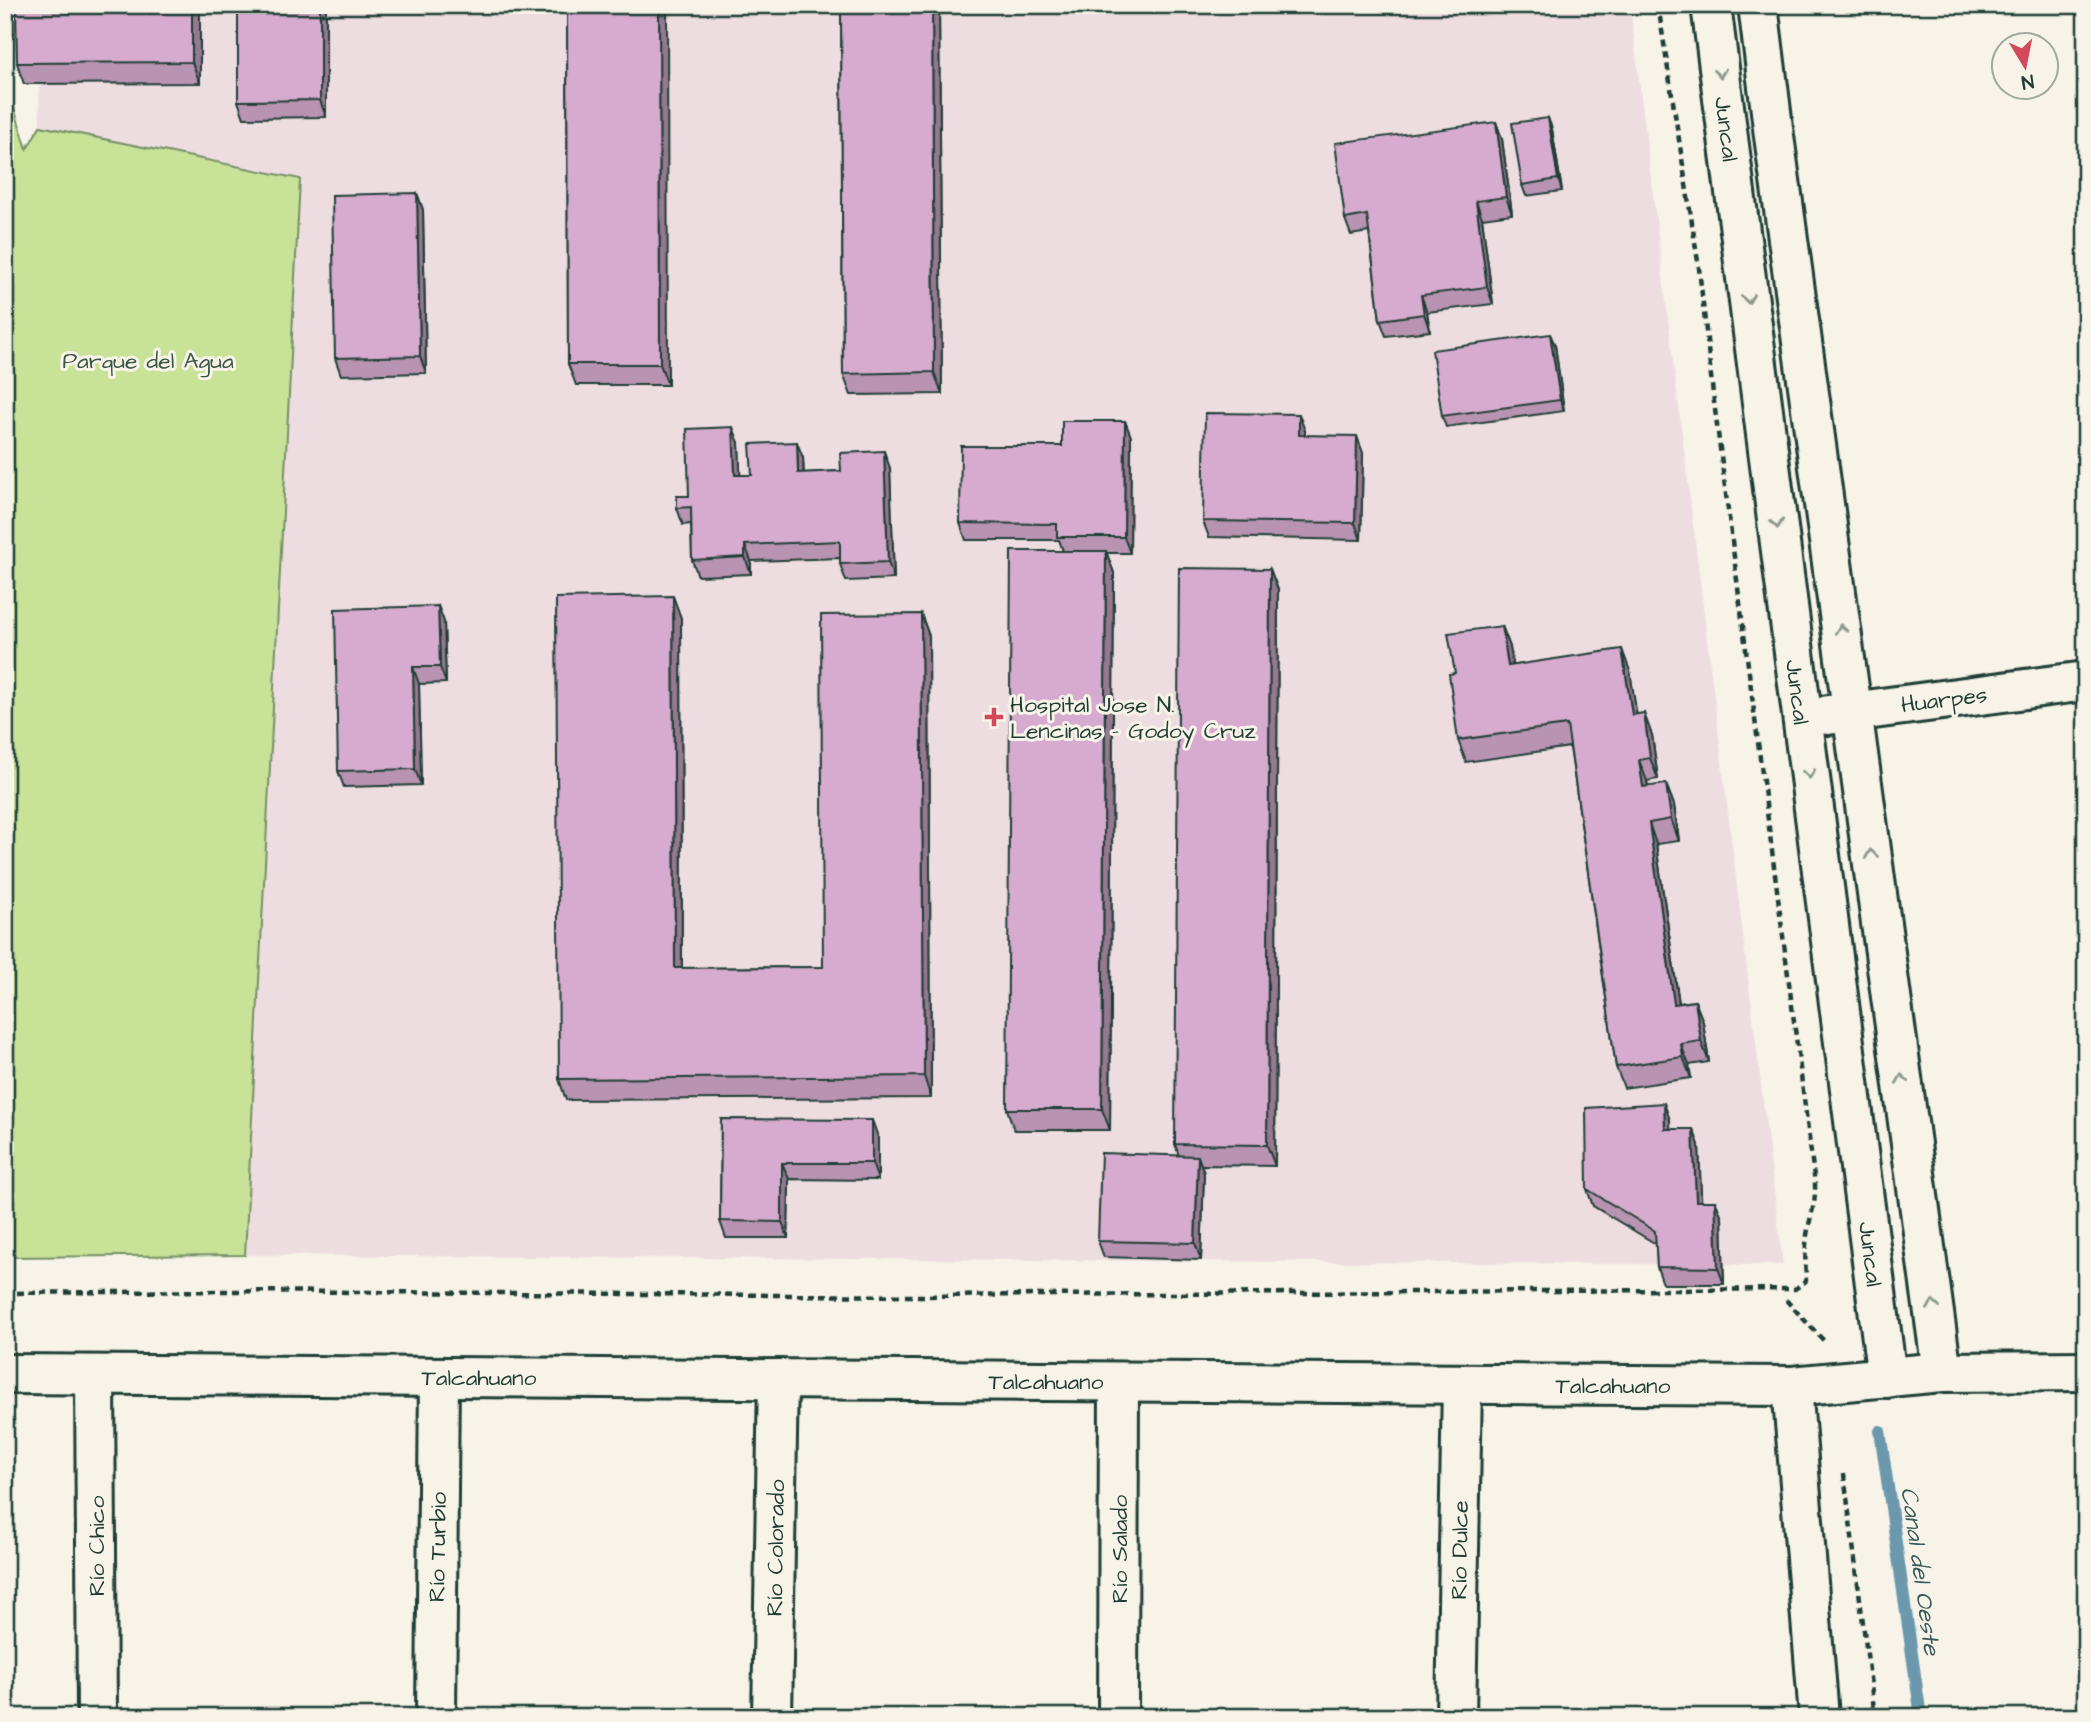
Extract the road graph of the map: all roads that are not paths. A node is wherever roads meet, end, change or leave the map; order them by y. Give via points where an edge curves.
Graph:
1 (1711, 5) edge
2 (1758, 5) edge
3 (2086, 681) edge
4 (1852, 711) junction
5 (1802, 719) junction
6 (2086, 1371) edge
7 (1942, 1373) junction
8 (5, 1374) edge
9 (95, 1375) junction
10 (439, 1377) junction
11 (1887, 1378) junction
12 (778, 1379) junction
13 (1119, 1382) junction
14 (1462, 1384) junction
15 (1791, 1386) junction
16 (97, 1717) edge
17 (436, 1717) edge
18 (772, 1717) edge
19 (1118, 1717) edge
20 (1456, 1717) edge
21 (1819, 1717) edge

1 -> 5 street, Juncal
4 -> 2 street, Juncal
3 - 4 street, Huarpes
4 - 5 street, Huarpes
7 -> 4 street, Juncal
5 -> 11 street, Juncal
6 - 7 street, Talcahuano
7 - 11 street, Talcahuano
8 - 9 street, Talcahuano
9 - 10 street, Talcahuano
9 - 16 street, Río Chico
10 - 12 street, Talcahuano
10 - 17 street, Río Turbio
11 - 15 street, Talcahuano
12 - 13 street, Talcahuano
12 - 18 street, Río Colorado
13 - 14 street, Talcahuano
13 - 19 street, Río Salado
14 - 15 street, Talcahuano
14 - 20 street, Río Dulce
15 - 21 street

